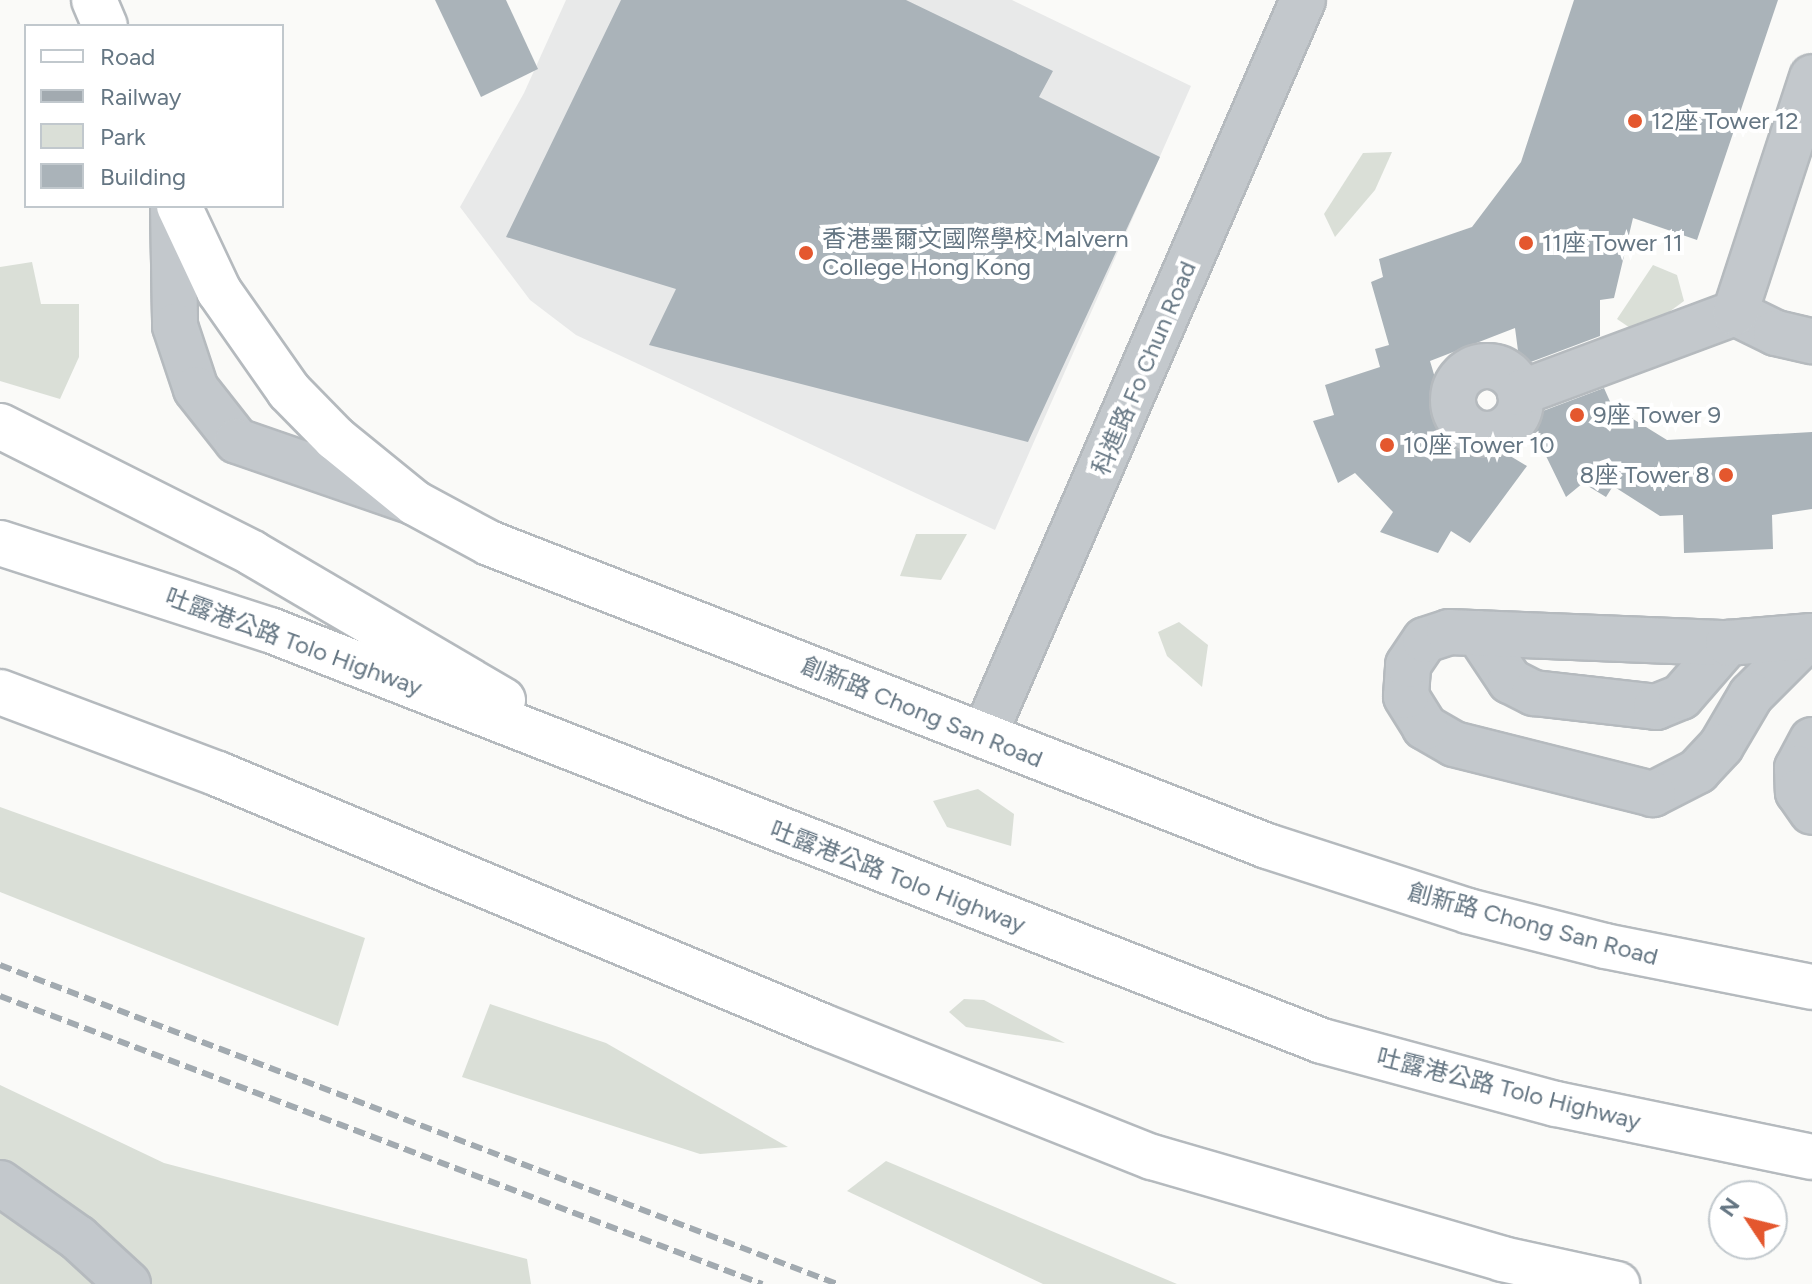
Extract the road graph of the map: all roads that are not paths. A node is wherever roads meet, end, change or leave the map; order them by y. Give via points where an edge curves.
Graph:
1 (94, 0) edge
2 (1303, 0) edge
3 (104, 24) edge
4 (1812, 77) edge
5 (176, 208) edge
6 (177, 208) edge
7 (1735, 313) junction
8 (1812, 341) edge
9 (1520, 393) dead end
10 (0, 426) edge
11 (415, 503) junction
12 (0, 543) edge
13 (1478, 633) junction
14 (1811, 636) edge
15 (1728, 643) junction
16 (0, 692) edge
17 (984, 736) junction
18 (1812, 740) edge
19 (599, 761) junction
20 (1812, 812) edge
21 (1812, 987) edge
22 (1812, 1157) edge
23 (0, 1183) edge
24 (128, 1284) edge
25 (1617, 1284) edge

1 - 3 main road
2 - 17 street, 科進路 Fo Chun Road
4 - 7 street
5 - 11 street via 175,326 196,389 237,441
6 - 11 main road, 創新路 Chong San Road via 219,291 289,391 335,438
7 - 8 street via 1776,333
7 - 9 street
10 - 19 main road via 381,624
11 - 17 main road, 創新路 Chong San Road via 549,569
12 - 19 main road, 吐露港公路 Tolo Highway via 270,630
13 - 14 street via 1449,632 1425,640 1408,665 1406,696 1425,727 1454,744 1653,794 1698,771 1721,746 1751,695
13 - 15 street
13 - 15 street via 1510,681 1534,693 1656,707 1681,697
14 - 15 street
16 - 25 main road via 218,774 1152,1157 1502,1259
17 - 21 main road, 創新路 Chong San Road via 1267,846 1468,911 1605,946
18 - 20 street via 1797,768 1798,792
19 - 22 main road, 吐露港公路 Tolo Highway via 1322,1041 1570,1107
23 - 24 street via 78,1238

